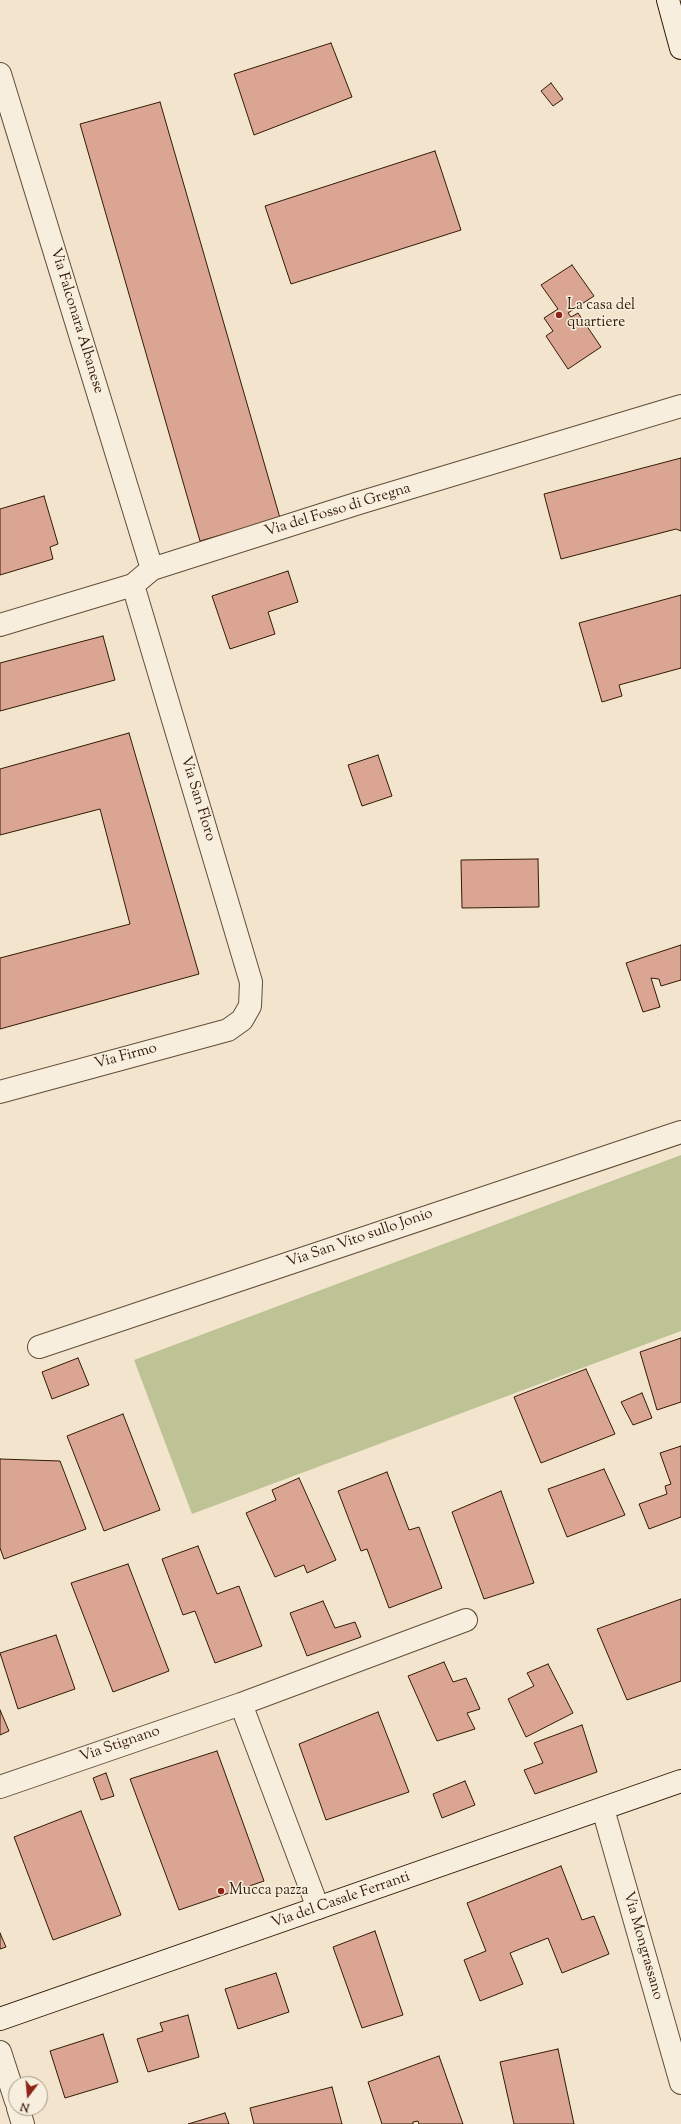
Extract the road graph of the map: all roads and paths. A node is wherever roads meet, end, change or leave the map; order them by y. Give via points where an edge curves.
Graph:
1 (668, 0) edge
2 (681, 48) edge
3 (0, 74) edge
4 (681, 406) edge
5 (152, 569) junction
6 (133, 585) junction
7 (0, 625) edge
8 (247, 1014) joint
9 (0, 1092) edge
10 (681, 1132) edge
11 (39, 1347) dead end
12 (466, 1620) dead end
13 (241, 1704) junction
14 (681, 1782) edge
15 (0, 1787) edge
16 (603, 1809) junction
17 (318, 1908) junction
18 (0, 2019) edge
19 (0, 2052) edge
20 (8, 2076) edge
21 (681, 2083) edge

1 - 2 street
3 - 5 street, Via Falconara Albanese
4 - 5 street, Via del Fosso di Gregna
5 - 6 street, Via del Fosso di Gregna
6 - 7 street, Via del Fosso di Gregna
6 - 8 street, Via San Floro via 251,982 252,996
8 - 9 street, Via Firmo via 235,1026 222,1032
10 - 11 street, Via San Vito sullo Jonio
12 - 13 street, Via Stignano
13 - 15 street, Via Stignano
13 - 17 street
14 - 16 street, Via del Casale Ferranti
16 - 17 street, Via del Casale Ferranti
16 - 21 street, Via Mongrassano
17 - 18 street, Via del Casale Ferranti
19 - 20 street

